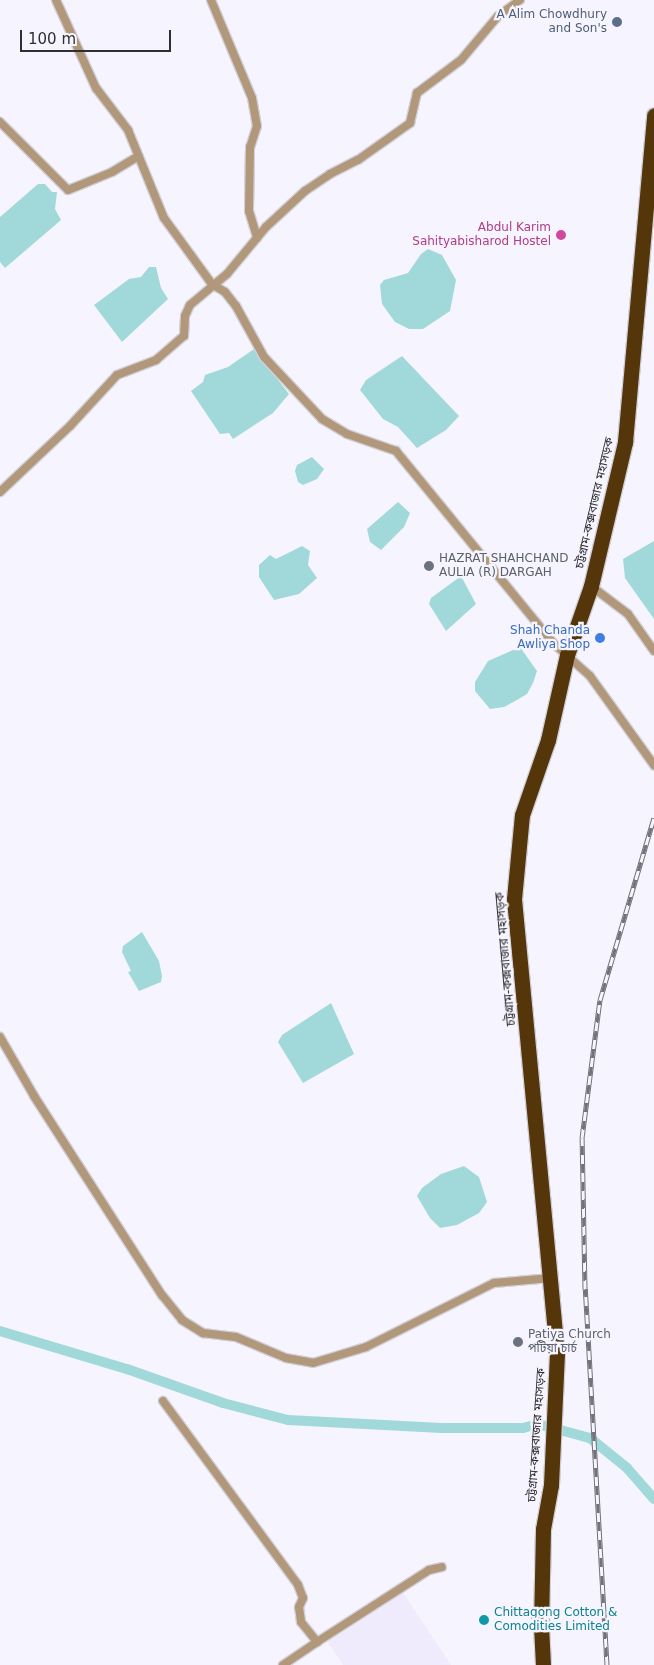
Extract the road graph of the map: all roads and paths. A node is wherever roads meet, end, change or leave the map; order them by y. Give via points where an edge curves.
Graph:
1 (56, 0) edge
2 (211, 0) edge
3 (520, 0) edge
4 (654, 115) edge
5 (0, 122) edge
6 (138, 156) junction
7 (257, 238) junction
8 (212, 284) junction
9 (0, 492) edge
10 (592, 586) junction
11 (654, 651) edge
12 (567, 655) junction
13 (654, 765) edge
14 (0, 1037) edge
15 (551, 1278) junction
16 (163, 1401) dead end
17 (442, 1567) dead end
18 (318, 1642) junction
19 (283, 1665) edge
20 (543, 1665) edge

1 - 6 street via 96,88 128,130
2 - 7 street via 252,98 257,126 250,147 249,211
3 - 7 street via 498,16 461,60 417,93 410,123 358,160 305,191
4 - 10 highway, চট্টগ্রাম-কক্সবাজার মহাসড়ক via 625,442
5 - 6 street via 68,190 112,172
6 - 8 street via 164,218
7 - 8 street via 228,274
8 - 9 street via 190,305 185,316 184,336 156,360 117,375 70,426
8 - 12 street via 225,292 236,306 264,357 322,418 347,434 396,451 548,637
10 - 11 street via 628,614
10 - 12 highway, চট্টগ্রাম-কক্সবাজার মহাসড়ক
12 - 13 street via 590,676
12 - 15 highway, চট্টগ্রাম-কক্সবাজার মহাসড়ক via 548,740 522,815 514,898
14 - 15 street via 34,1096 162,1295 182,1320 203,1333 236,1337 286,1358 313,1363 366,1347 494,1283
15 - 20 highway, চট্টগ্রাম-কক্সবাজার মহাসড়ক via 556,1384 551,1485 543,1528
16 - 18 street via 298,1585 303,1598 299,1608 301,1622
17 - 18 street via 429,1570
18 - 19 street

